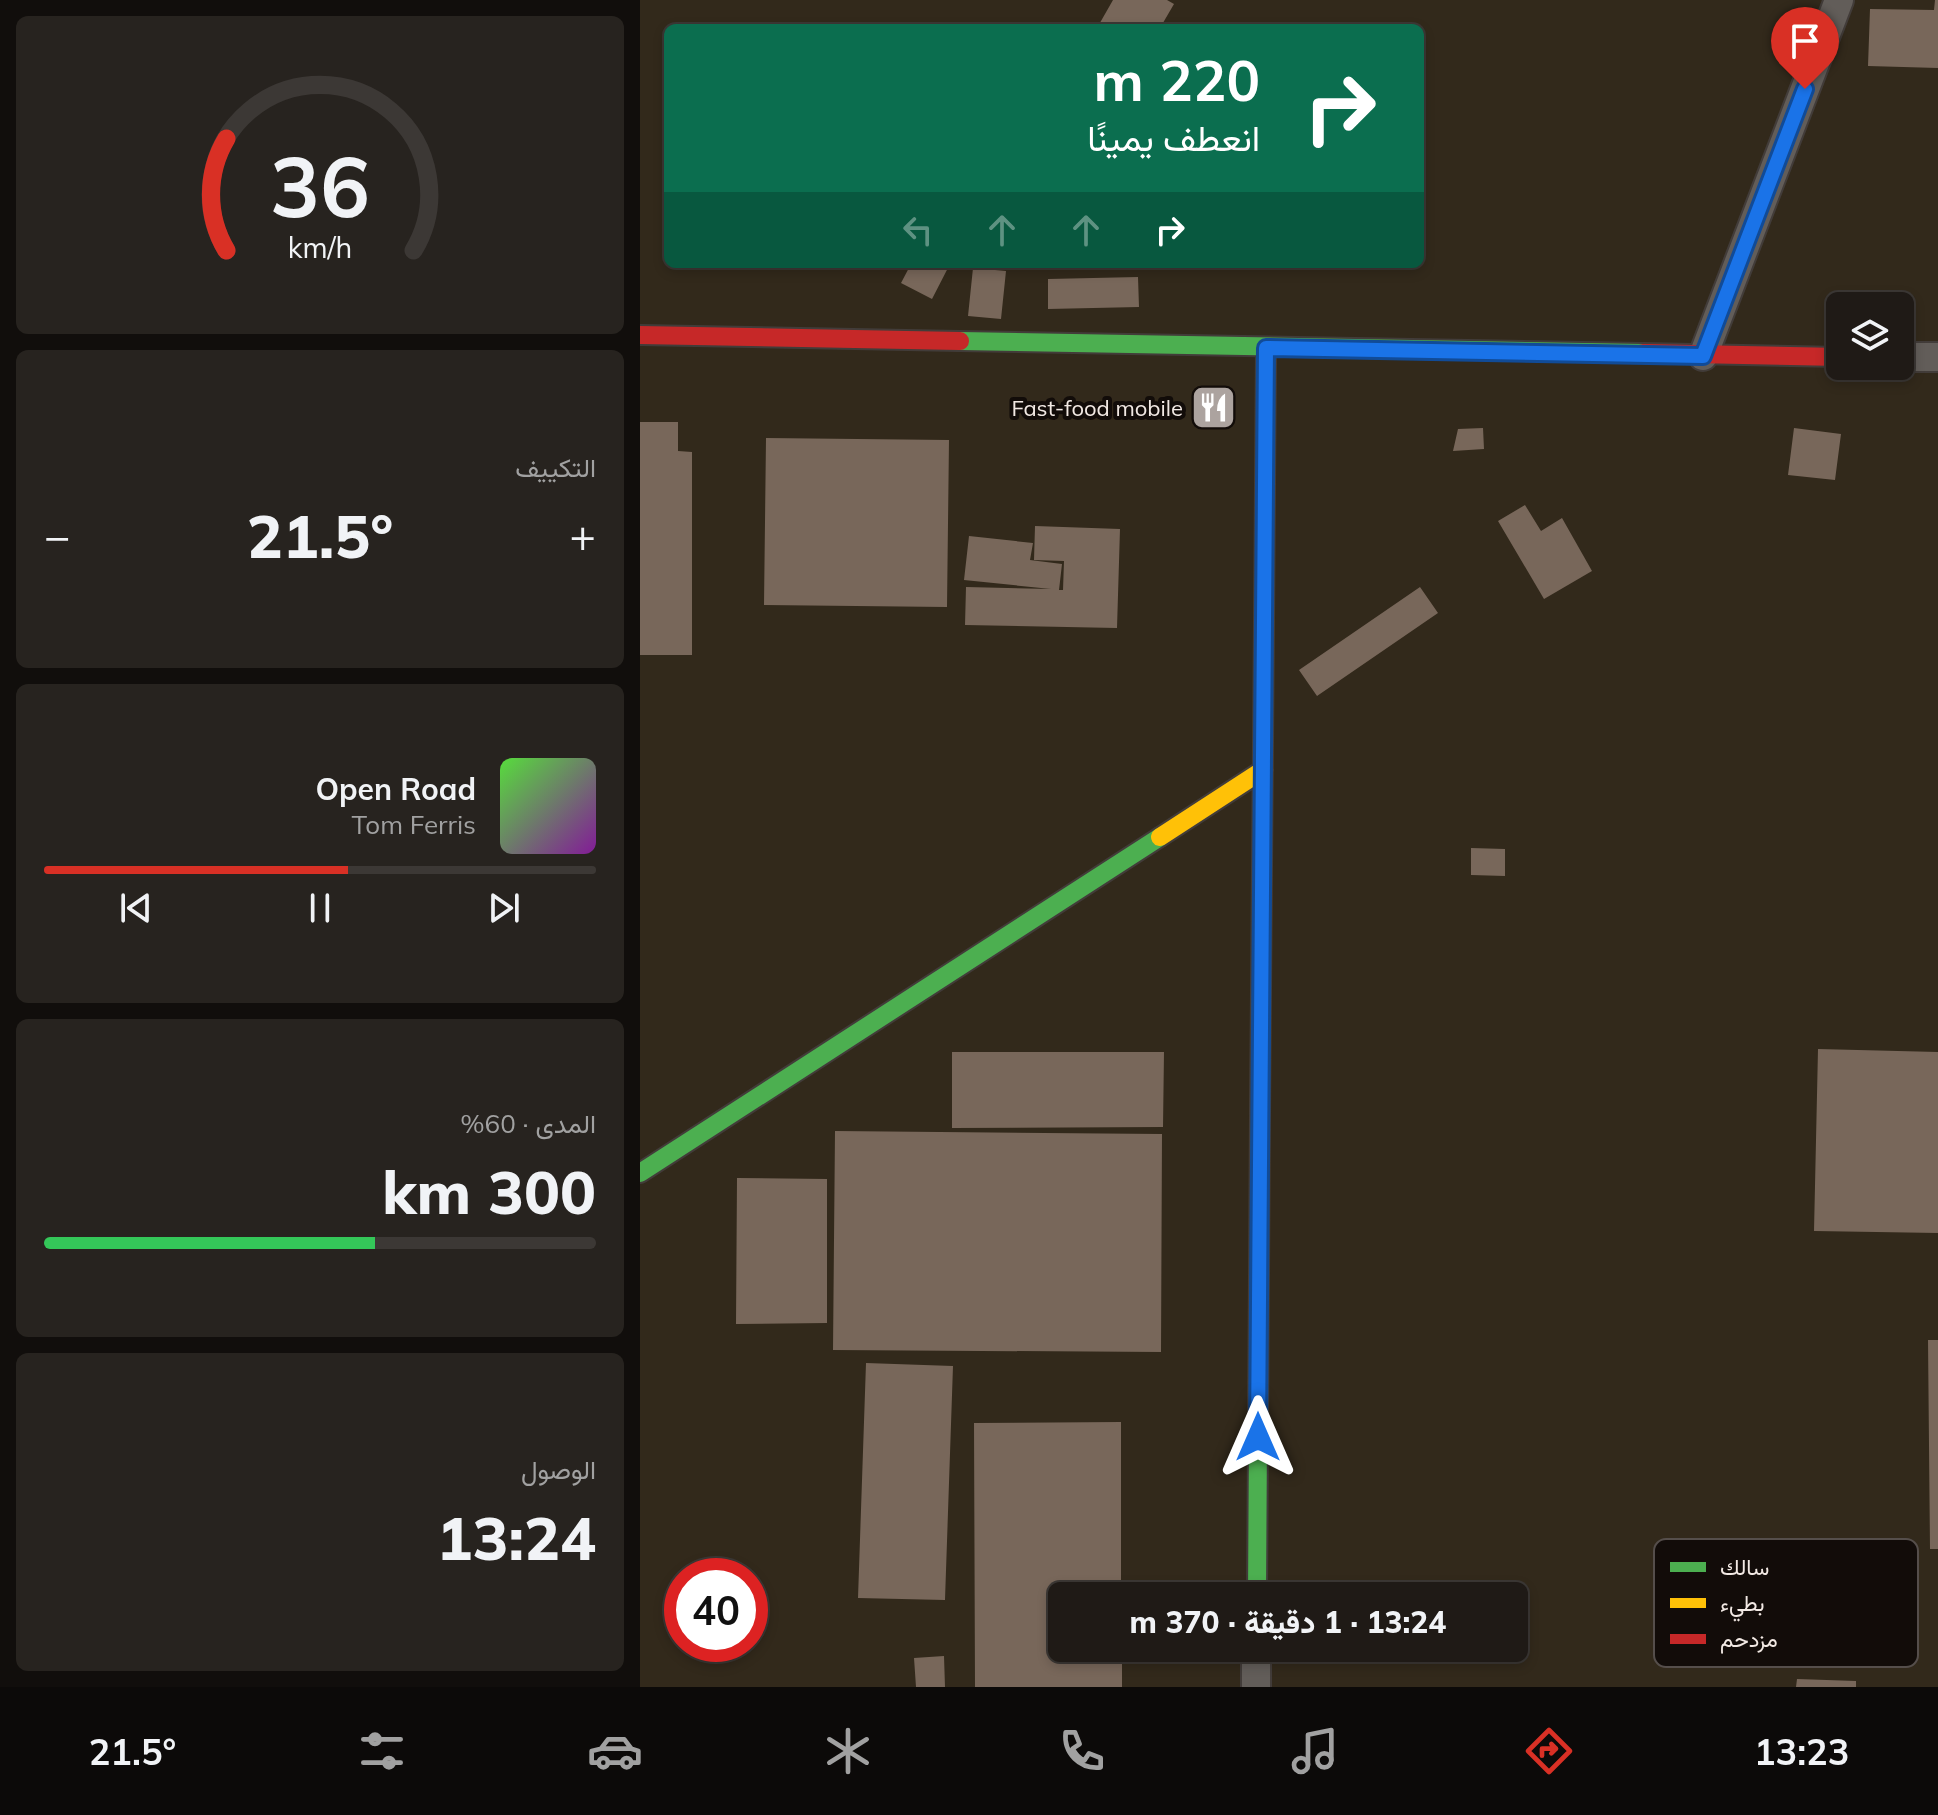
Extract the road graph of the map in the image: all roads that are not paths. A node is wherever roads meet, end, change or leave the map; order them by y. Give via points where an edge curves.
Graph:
1 (1839, 0) edge
2 (640, 335) edge
3 (1266, 348) junction
4 (1703, 356) junction
5 (1826, 357) edge
6 (1914, 357) edge
7 (1938, 357) edge
8 (1263, 770) junction
9 (640, 1173) edge
10 (1257, 1582) edge
11 (1256, 1662) edge
12 (1256, 1687) edge

1 - 4 street
2 - 3 street
3 - 4 street
3 - 8 street
4 - 5 street
6 - 7 street
8 - 9 street
8 - 10 street
11 - 12 street

